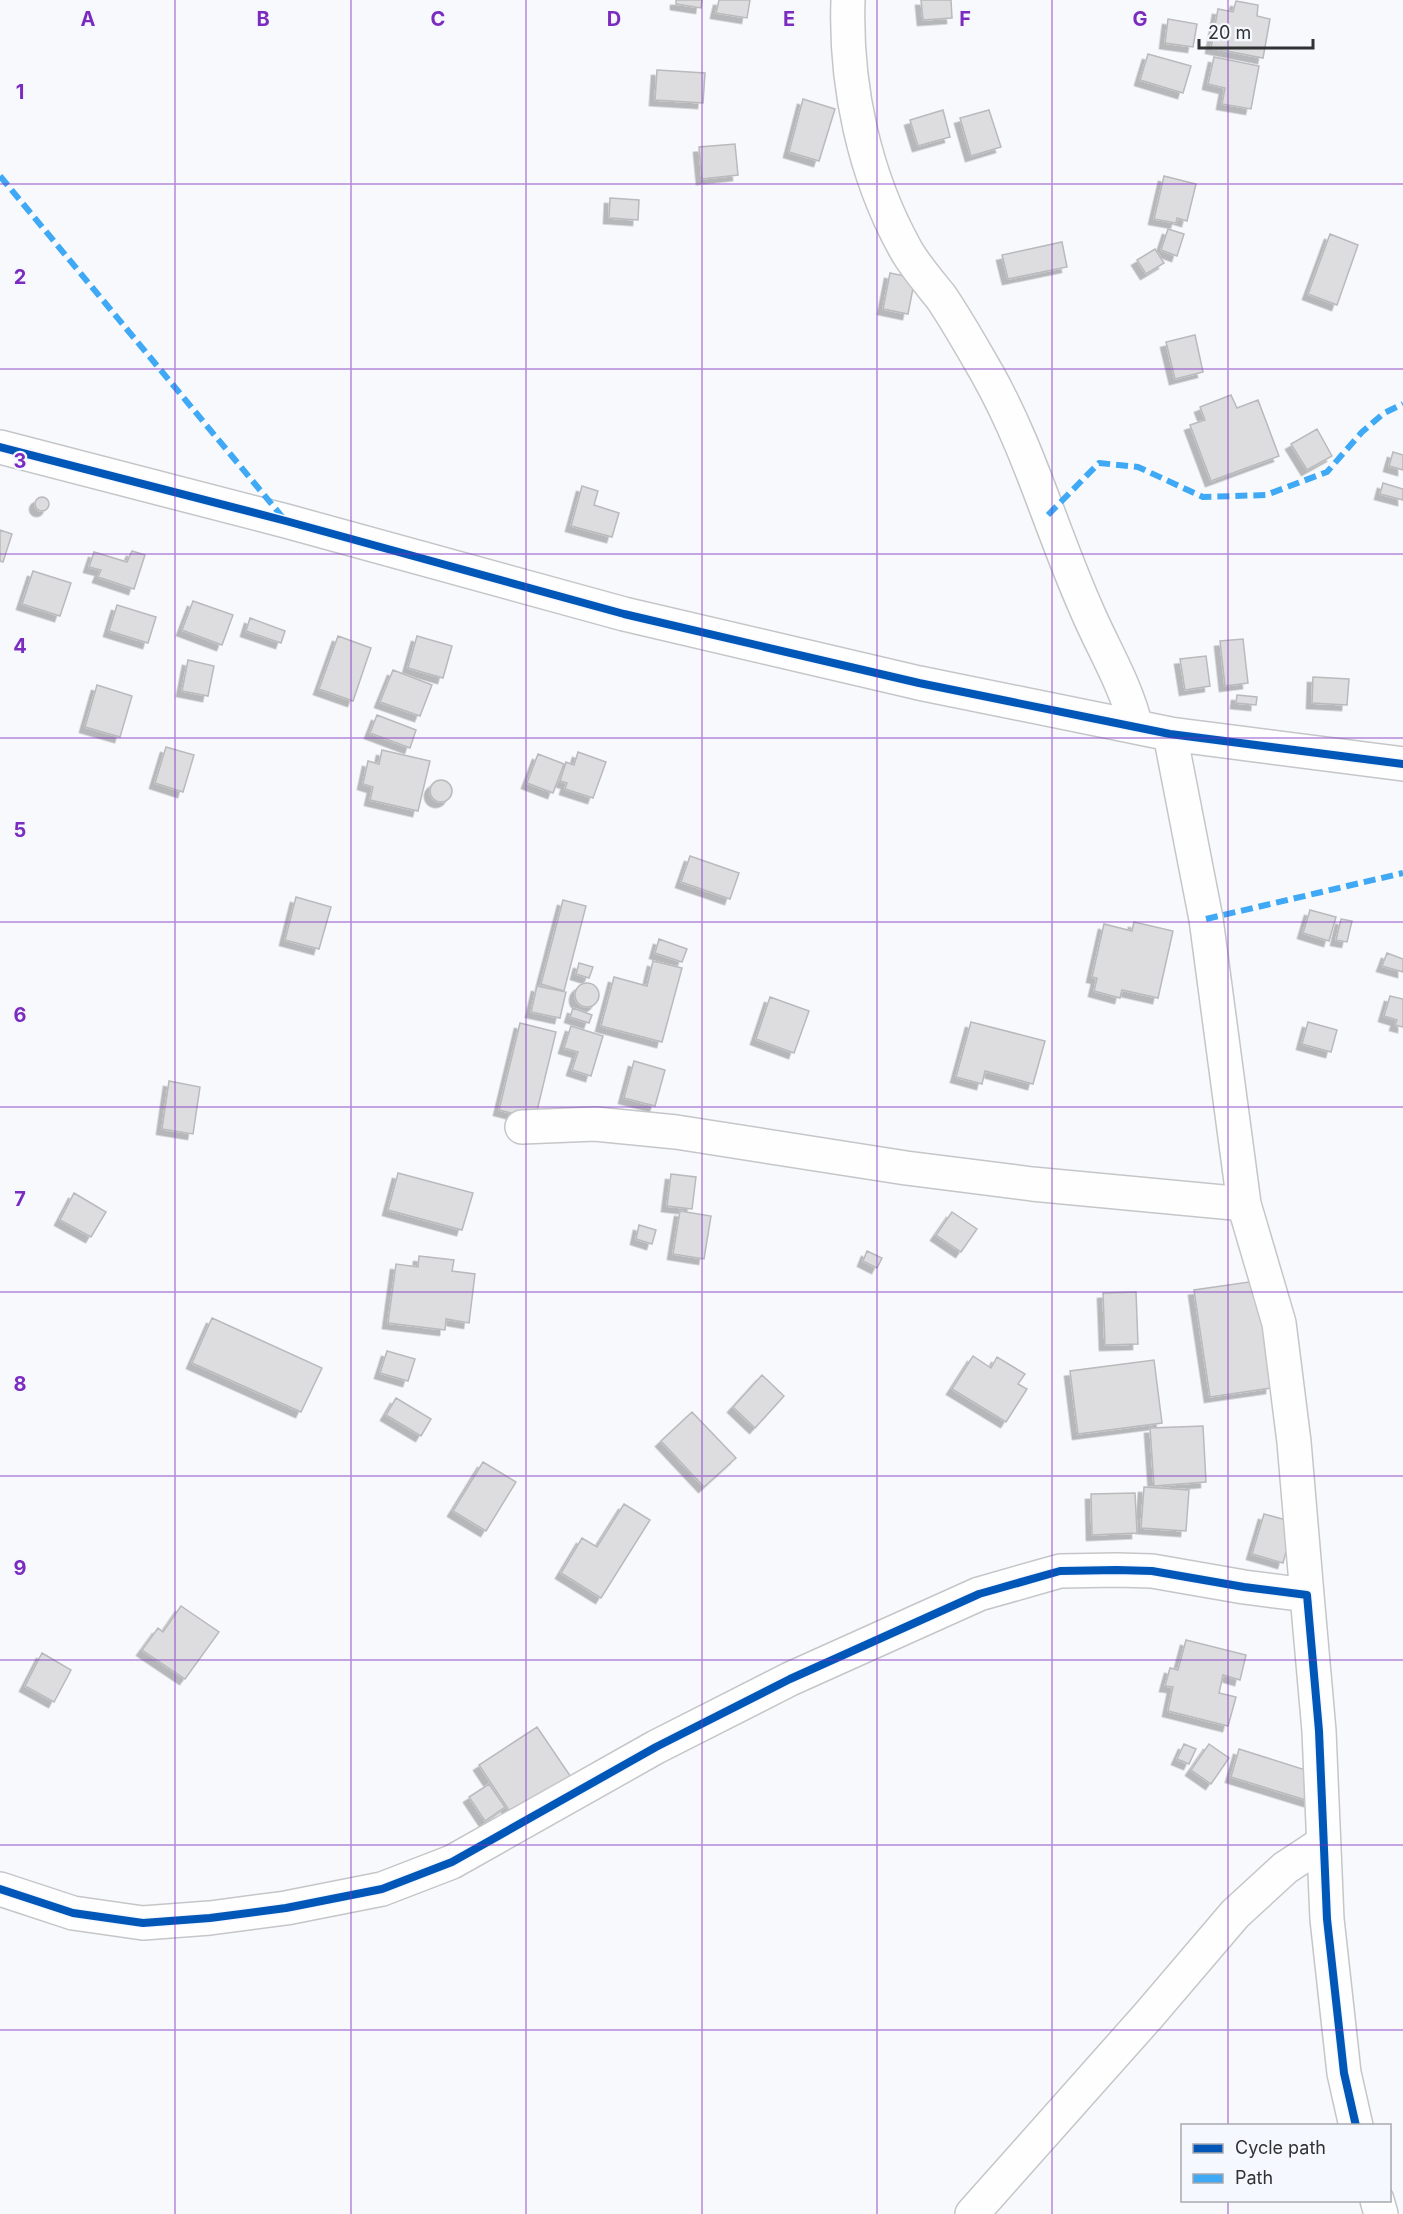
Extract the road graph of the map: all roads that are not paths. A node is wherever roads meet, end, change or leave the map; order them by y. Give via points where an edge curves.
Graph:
1 (848, 0) edge
2 (0, 447) edge
3 (1136, 727) junction
4 (1170, 734) junction
5 (1403, 764) edge
6 (522, 1127) dead end
7 (1244, 1204) junction
8 (1307, 1594) junction
9 (1323, 1843) junction
10 (0, 1889) edge
11 (1356, 2124) edge
12 (972, 2214) edge

1 - 3 street via 850,74 870,167 906,251 943,300 1017,432 1085,606 1129,699
2 - 3 street via 624,614 919,683
3 - 4 street
4 - 5 street
4 - 7 street via 1206,919
6 - 7 street via 595,1124 676,1132 1032,1184
7 - 8 street via 1279,1323
8 - 9 street via 1319,1731
8 - 10 street via 1152,1571 1117,1570 1060,1571 979,1594 790,1679 656,1747 452,1862 382,1889 286,1908 143,1923 73,1913
9 - 11 street via 1343,2062
9 - 12 street via 1285,1868 1234,1914

